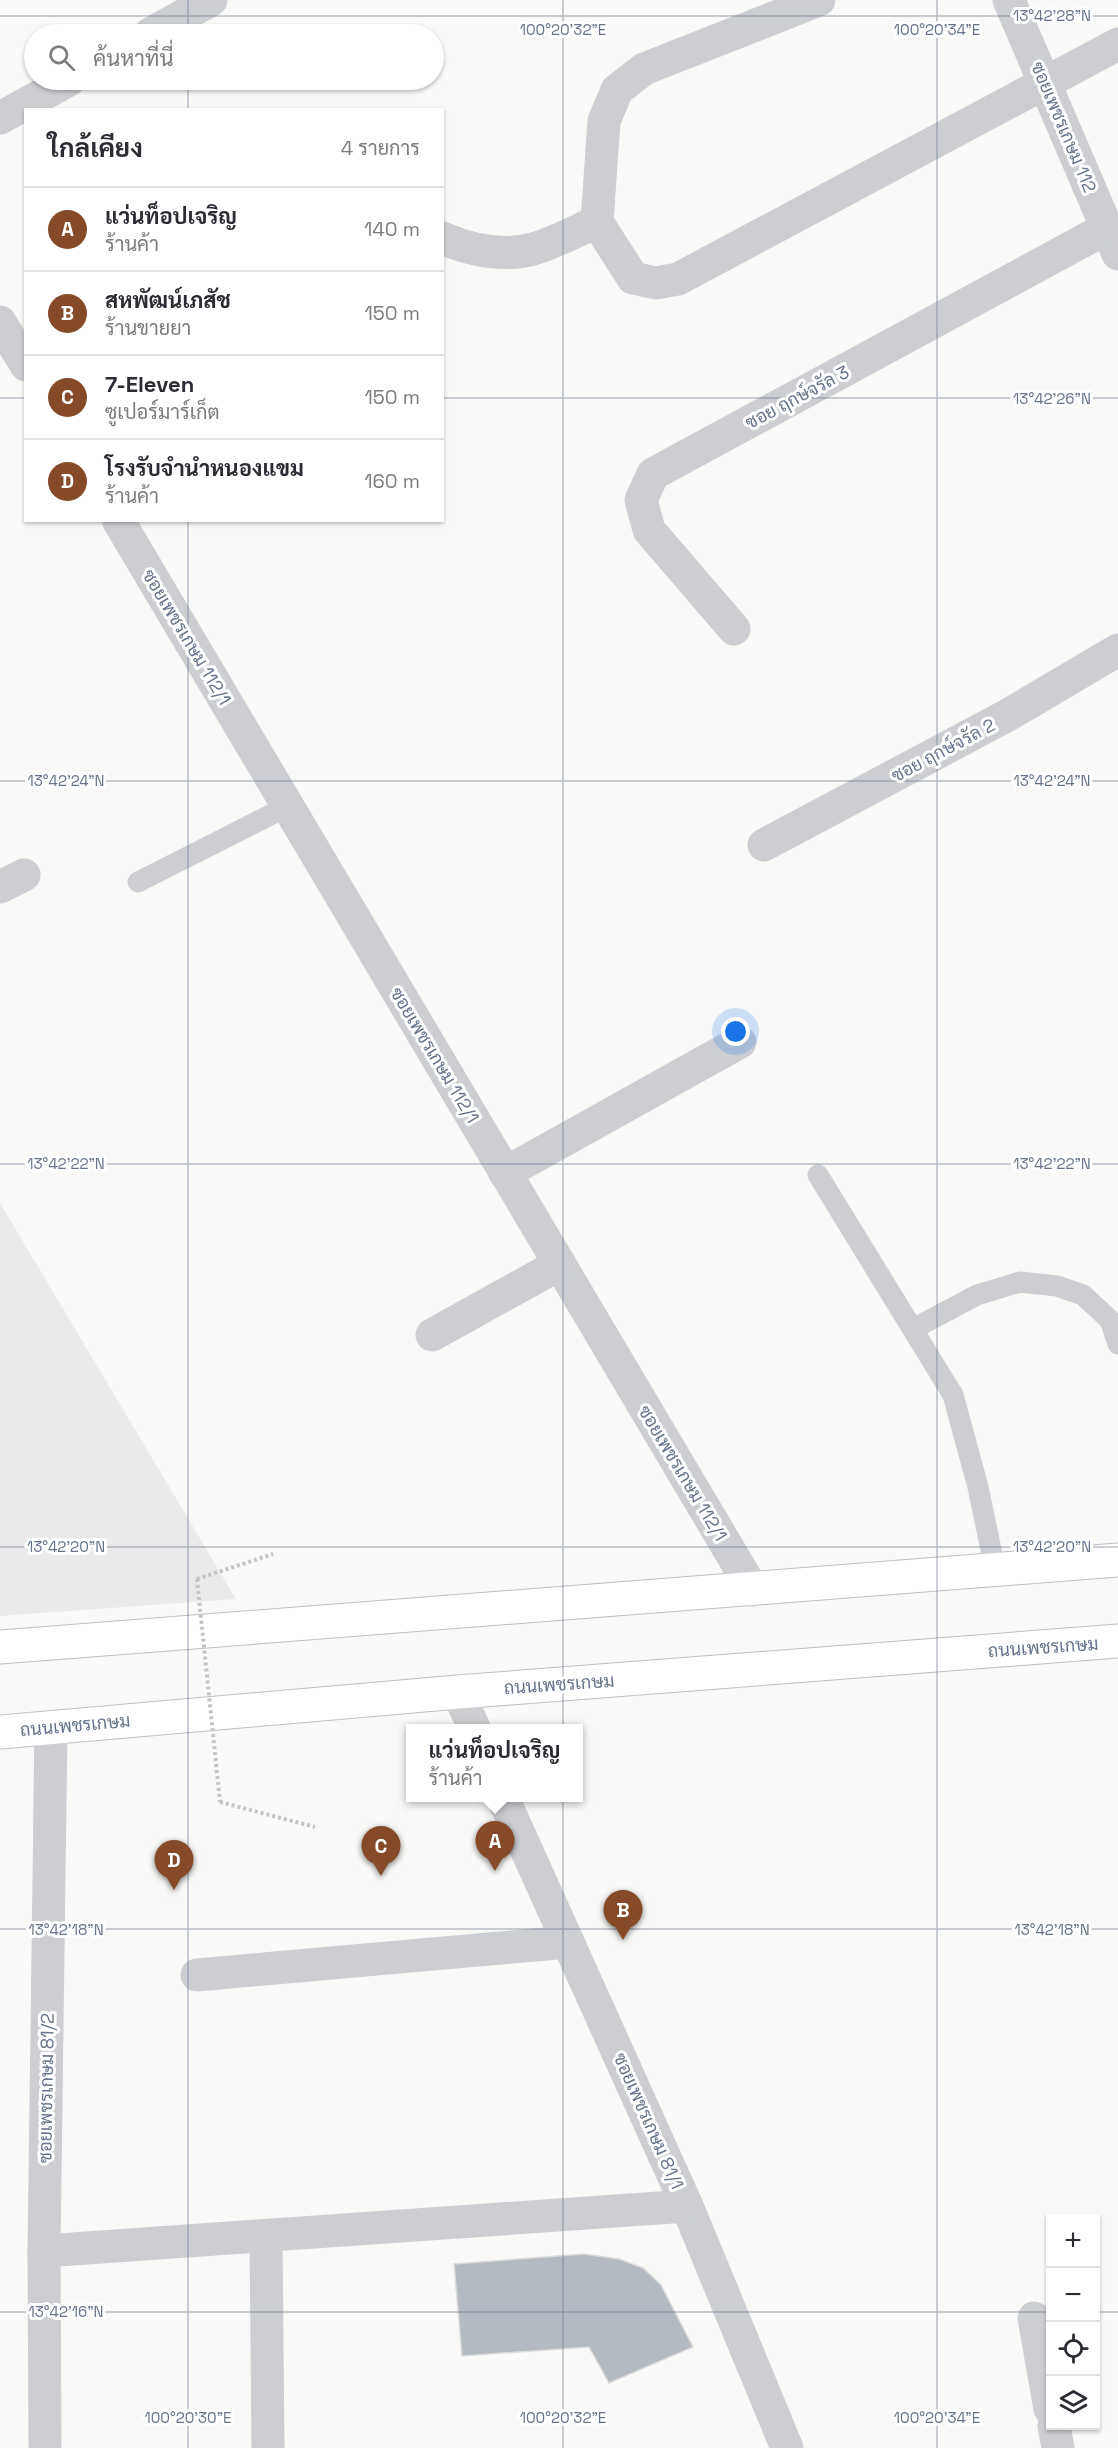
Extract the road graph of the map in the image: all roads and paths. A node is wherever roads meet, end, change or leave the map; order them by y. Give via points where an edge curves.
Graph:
1 (211, 0) edge
2 (819, 0) edge
3 (1009, 0) edge
4 (168, 24) edge
5 (1118, 44) edge
6 (1046, 83) junction
7 (51, 90) edge
8 (0, 118) edge
9 (597, 222) junction
10 (444, 239) edge
11 (1113, 241) edge
12 (0, 322) edge
13 (24, 362) edge
14 (119, 522) edge
15 (734, 628) dead end
16 (1118, 650) edge
17 (288, 806) junction
18 (765, 845) dead end
19 (138, 882) dead end
20 (740, 1042) dead end
21 (505, 1173) junction
22 (818, 1175) dead end
23 (560, 1264) junction
24 (913, 1329) junction
25 (432, 1335) dead end
26 (1118, 1344) edge
27 (273, 1554) dead end
28 (1118, 1560) edge
29 (995, 1569) junction
30 (753, 1590) junction
31 (1118, 1641) edge
32 (0, 1647) edge
33 (458, 1692) junction
34 (472, 1724) edge
35 (51, 1727) junction
36 (0, 1732) edge
37 (505, 1802) edge
38 (315, 1827) dead end
39 (568, 1942) junction
40 (197, 1975) dead end
41 (687, 2206) junction
42 (266, 2236) junction
43 (44, 2251) junction
44 (1034, 2319) dead end
45 (1046, 2386) edge
46 (1055, 2430) edge
47 (45, 2448) edge
48 (268, 2448) edge
49 (787, 2448) edge
50 (1058, 2448) edge

1 - 4 street
2 - 9 street via 644,69 617,90 604,121
3 - 6 street, ซอยเพชรเกษม 112
5 - 6 street
6 - 9 street via 678,279 656,283 633,278
6 - 11 street, ซอยเพชรเกษม 112
7 - 8 street
9 - 10 street via 532,249 495,252
11 - 15 street, ซอย ฤกษ์จรัล 3 via 653,474 640,500 649,530
12 - 13 street
14 - 17 street, ซอยเพชรเกษม 112/1
16 - 18 street, ซอย ฤกษ์จรัล 2 via 1008,715
17 - 19 lane
17 - 21 street, ซอยเพชรเกษม 112/1
20 - 21 street
21 - 23 street, ซอยเพชรเกษม 112/1
22 - 24 lane
23 - 25 street
23 - 30 street, ซอยเพชรเกษม 112/1
24 - 26 lane via 977,1295 1020,1282 1058,1286 1083,1295 1110,1320
24 - 29 lane via 953,1395
27 - 38 path, bridge via 197,1579 220,1802
28 - 29 main road
29 - 30 main road
30 - 32 main road
31 - 33 main road, ถนนเพชรเกษม
33 - 34 street
33 - 35 main road, ถนนเพชรเกษม
35 - 36 main road, ถนนเพชรเกษม
35 - 43 street, ซอยเพชรเกษม 81/2
37 - 39 street, ซอยเพชรเกษม 81/1
39 - 40 street
39 - 41 street, ซอยเพชรเกษม 81/1
41 - 42 street
41 - 49 street, ซอยเพชรเกษม 81/1
42 - 43 street
42 - 48 street
43 - 47 street, ซอยเพชรเกษม 81/2
44 - 45 street
46 - 50 street

